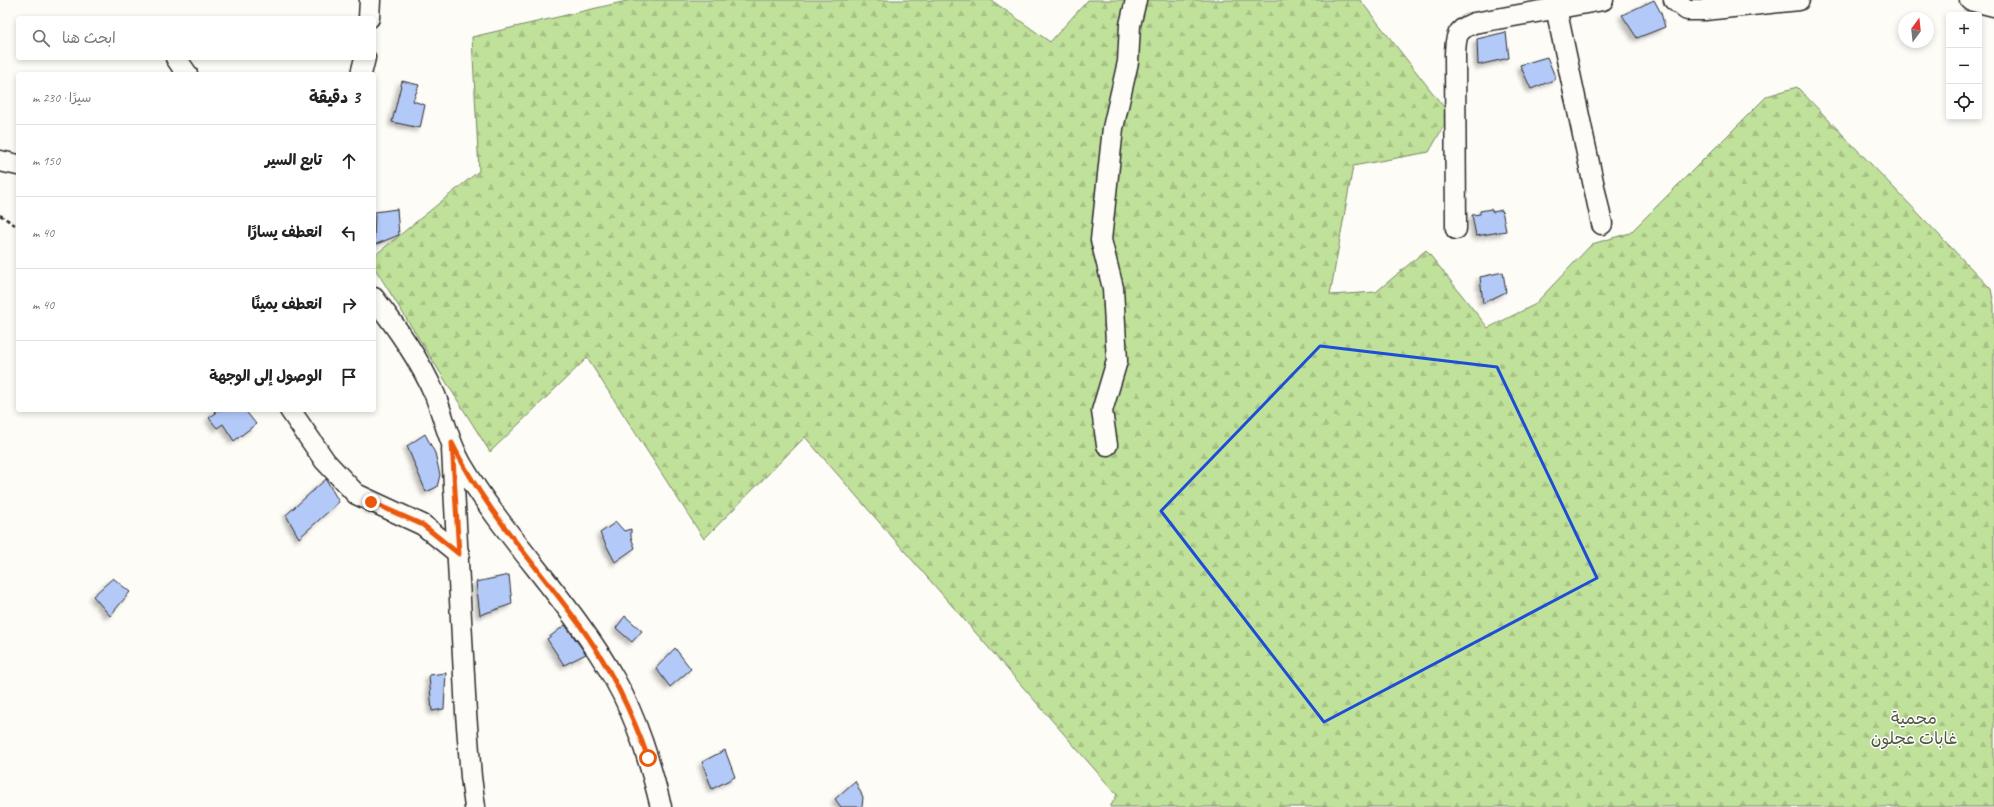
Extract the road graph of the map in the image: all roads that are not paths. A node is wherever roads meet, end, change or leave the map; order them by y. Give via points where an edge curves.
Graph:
1 (370, 0) edge
2 (1136, 0) edge
3 (1605, 0) edge
4 (1674, 0) edge
5 (1799, 0) edge
6 (1970, 0) edge
7 (1994, 6) edge
8 (1556, 8) junction
9 (369, 16) edge
10 (177, 60) edge
11 (364, 60) edge
12 (186, 72) edge
13 (362, 72) edge
14 (0, 161) edge
15 (16, 164) edge
16 (1602, 224) dead end
17 (1456, 229) dead end
18 (376, 300) edge
19 (291, 412) edge
20 (452, 443) junction
21 (1107, 445) dead end
22 (459, 554) junction
23 (475, 807) edge
24 (662, 807) edge

1 - 9 street
2 - 21 street via 1130,25 1128,62 1113,128 1101,240 1113,288 1117,361 1102,411
3 - 8 street
4 - 5 street via 1687,10 1725,9
6 - 7 street
8 - 16 street
8 - 17 street via 1474,23 1462,29 1456,38
10 - 12 street
11 - 13 street
14 - 15 street
18 - 20 street via 421,368
19 - 22 street via 325,461 356,494 423,525
20 - 22 street
20 - 24 street via 476,488 586,634 615,680 634,719
22 - 23 street via 466,713

